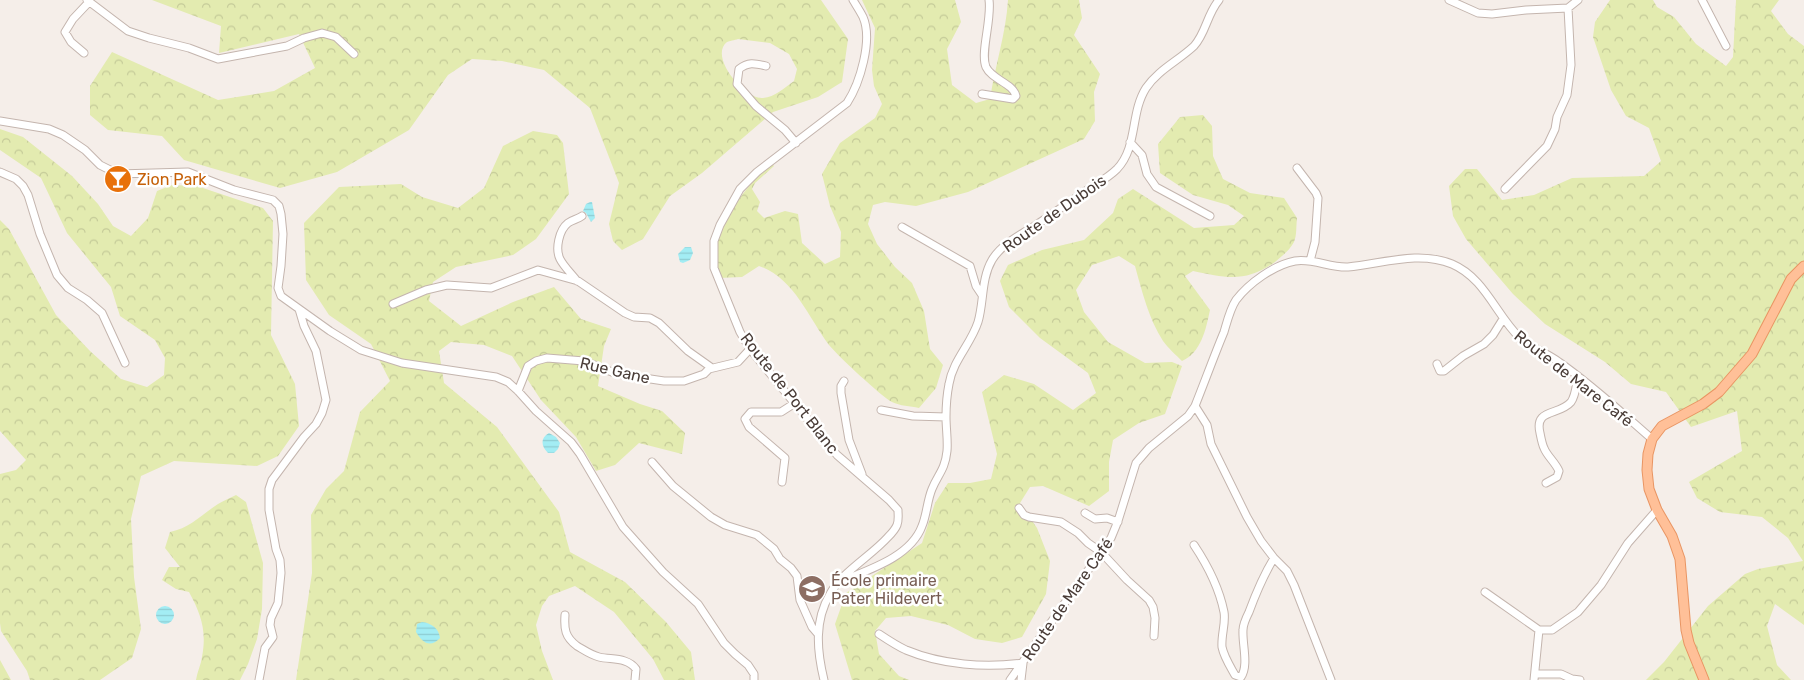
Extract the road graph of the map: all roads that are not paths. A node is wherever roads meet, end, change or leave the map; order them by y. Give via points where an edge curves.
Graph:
1 (853, 0) edge
2 (989, 0) edge
3 (1219, 0) edge
4 (1449, 0) edge
5 (1578, 0) edge
6 (1702, 0) edge
7 (88, 1) edge
8 (1568, 8) junction
9 (1726, 46) dead end
10 (84, 53) dead end
11 (354, 54) dead end
12 (766, 66) dead end
13 (982, 94) dead end
14 (0, 121) edge
15 (1130, 142) junction
16 (796, 143) junction
17 (1297, 168) dead end
18 (0, 172) edge
19 (1505, 189) dead end
20 (582, 216) dead end
21 (1210, 216) dead end
22 (902, 227) dead end
23 (1310, 261) junction
24 (1804, 266) edge
25 (578, 281) junction
26 (982, 295) junction
27 (393, 304) dead end
28 (299, 309) junction
29 (1503, 319) junction
30 (750, 349) junction
31 (125, 363) dead end
32 (1438, 364) dead end
33 (712, 368) junction
34 (1578, 376) junction
35 (844, 381) dead end
36 (518, 391) junction
37 (795, 403) junction
38 (1195, 406) junction
39 (881, 410) dead end
40 (946, 417) junction
41 (1652, 439) junction
42 (652, 462) dead end
43 (864, 478) junction
44 (782, 482) dead end
45 (1546, 483) dead end
46 (1019, 508) dead end
47 (1657, 510) junction
48 (1085, 513) dead end
49 (1118, 522) junction
50 (1194, 546) dead end
51 (1102, 552) junction
52 (1274, 558) junction
53 (840, 582) junction
54 (1485, 592) dead end
55 (565, 615) dead end
56 (1539, 630) junction
57 (818, 634) junction
58 (879, 634) dead end
59 (1154, 636) dead end
60 (1023, 662) junction
61 (1534, 677) edge
62 (259, 680) edge
63 (635, 680) edge
64 (754, 680) edge
65 (824, 680) edge
66 (1010, 680) edge
67 (1021, 680) edge
68 (1332, 680) edge
69 (1580, 680) edge
70 (1704, 680) edge

1 - 16 street, Route de Port Blanc via 866,32 856,89 847,103
2 - 13 street via 985,64 990,73 1016,96 1013,99
3 - 15 street, Route de Dubois via 1194,45 1145,89
4 - 8 street via 1478,13 1492,14
5 - 8 street
6 - 9 street
7 - 10 street via 64,32
7 - 11 street via 128,31 218,59 287,46 322,34 336,37
8 - 19 street via 1571,65 1567,96 1547,146
12 - 16 street via 746,64 739,69 737,84
14 - 28 street via 48,129 63,135 100,165 118,174 188,172 234,190 273,200 279,206 283,234 278,288 281,296
15 - 21 street via 1142,155 1147,174 1156,187
15 - 26 street, Route de Dubois via 1116,170 1005,244 992,260
16 - 30 street, Route de Port Blanc via 740,189 714,240 717,279
17 - 23 street via 1318,198 1315,242
18 - 31 street via 23,186 57,275 68,288 102,313
20 - 25 street via 567,224 562,231 558,254
22 - 26 street via 970,266
23 - 29 street, Route de Mare Café via 1346,267 1424,257 1451,264 1469,273
23 - 38 street, Route de Mare Café via 1280,266 1248,287 1235,301
24 - 41 main road via 1791,279 1752,354 1719,392 1662,426
25 - 27 street via 538,270 491,288 447,286 426,290
25 - 33 street via 625,313 659,323 688,351
26 - 40 street, Route de Dubois via 978,322 952,370
28 - 36 street via 361,350 384,359 496,377
28 - 62 street via 316,351 326,400 316,424 272,480 269,490 269,510 281,574 278,603 270,625 273,637 265,648
29 - 32 street via 1484,344 1444,371
29 - 34 street, Route de Mare Café via 1522,340
30 - 33 street, Rue Gane via 738,362
30 - 37 street, Route de Port Blanc
33 - 36 street, Rue Gane via 684,381 664,381 617,374 584,361 547,358 528,366
34 - 41 street, Route de Mare Café
34 - 45 street via 1569,404 1540,419 1544,449 1559,471 1557,477
35 - 43 street via 841,393 849,440
36 - 64 street via 571,442 623,527 663,572 698,604 724,643 752,669
37 - 43 street, Route de Port Blanc via 837,455
37 - 44 street via 781,412 751,412 745,420 786,458
38 - 49 street, Route de Mare Café via 1136,463
38 - 52 street via 1207,425 1211,444 1242,509
39 - 40 street via 912,416
40 - 53 street, Route de Dubois via 945,467 932,489 916,538 889,560
41 - 47 main road via 1647,470
42 - 57 street via 667,480 711,517 757,535 774,549 796,576 800,600
43 - 53 street, Route de Port Blanc via 898,510 897,527
46 - 51 street via 1029,517 1061,522
47 - 56 street via 1628,543 1578,612 1552,630
47 - 70 main road via 1672,536 1680,559 1686,630
48 - 49 street via 1095,519 1107,518
49 - 51 street, Route de Mare Café
50 - 52 street via 1209,568 1221,598 1224,614 1222,647 1235,675 1241,676 1246,659 1242,648 1242,628
51 - 59 street via 1150,600 1154,607
51 - 60 street, Route de Mare Café
52 - 68 street via 1287,571 1294,585
53 - 57 street, Route de Port Blanc via 830,592
54 - 56 street
55 - 63 street via 564,629 571,641 598,657 630,662 636,669
56 - 61 street
57 - 65 street, Route de Port Blanc via 818,657
58 - 60 street via 906,650 935,660 984,664
60 - 66 street, Route de Mare Café
60 - 67 street
61 - 69 street via 1560,674

